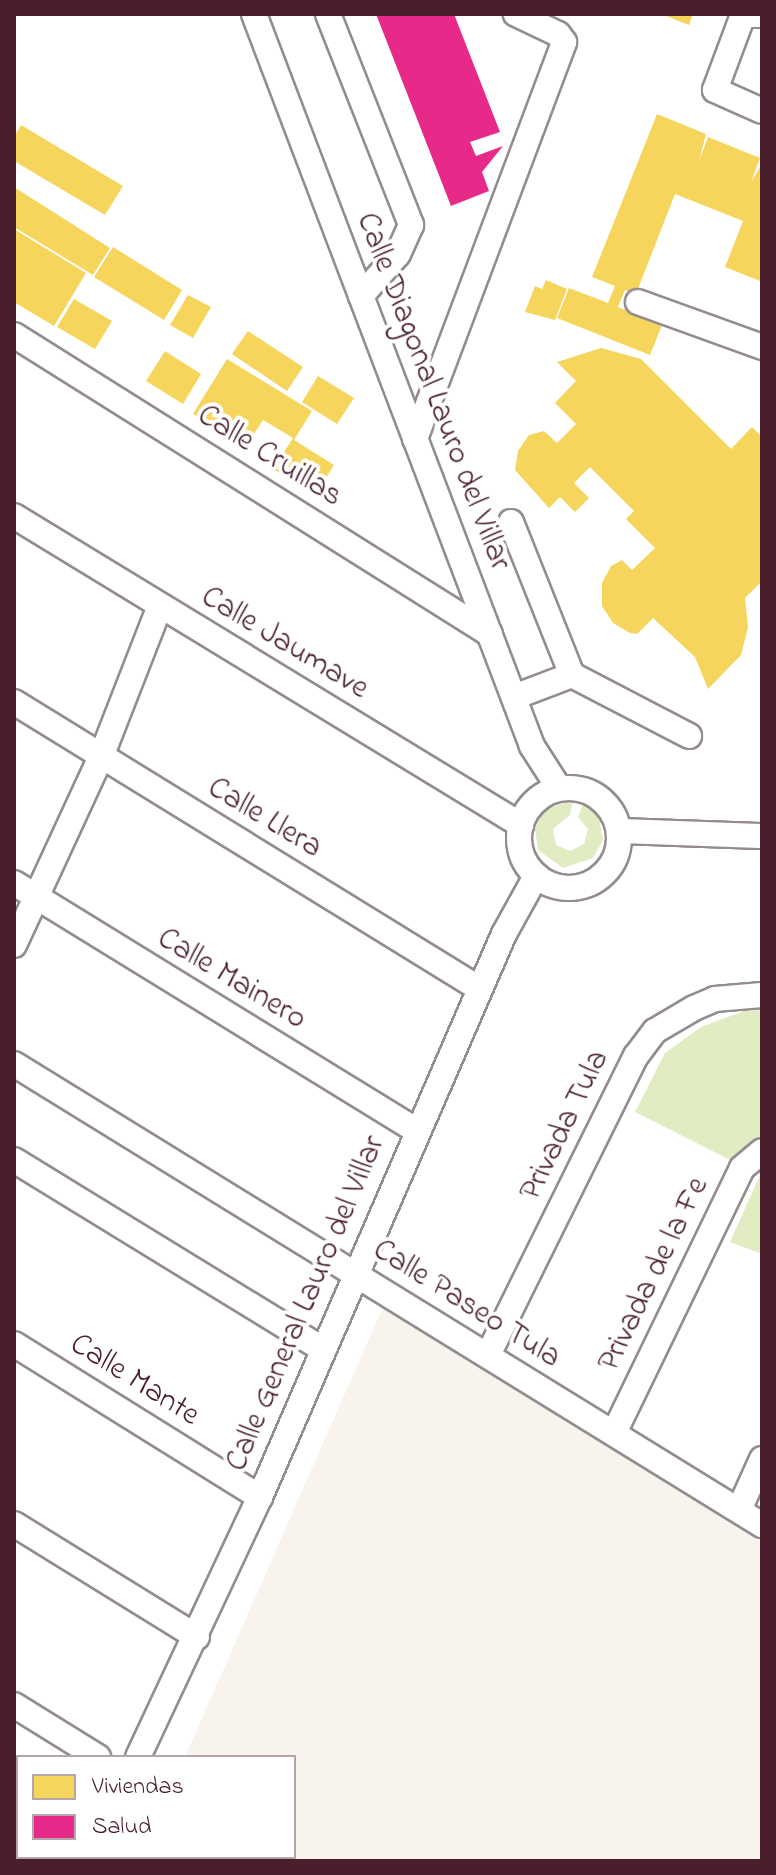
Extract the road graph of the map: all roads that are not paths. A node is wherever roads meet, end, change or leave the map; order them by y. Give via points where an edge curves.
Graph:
1 (254, 14) edge
2 (328, 14) edge
3 (523, 15) edge
4 (762, 15) edge
5 (762, 111) edge
6 (361, 296) junction
7 (638, 302) dead end
8 (14, 335) edge
9 (762, 347) edge
10 (415, 439) junction
11 (14, 516) edge
12 (511, 522) dead end
13 (160, 606) junction
14 (490, 634) junction
15 (572, 675) junction
16 (514, 697) junction
17 (14, 702) edge
18 (689, 736) dead end
19 (101, 757) junction
20 (559, 788) junction
21 (521, 825) junction
22 (619, 831) junction
23 (762, 836) edge
24 (536, 876) junction
25 (14, 883) edge
26 (35, 897) junction
27 (14, 945) edge
28 (480, 989) junction
29 (762, 995) edge
30 (14, 1064) edge
31 (416, 1130) junction
32 (762, 1151) edge
33 (14, 1160) edge
34 (357, 1275) junction
35 (14, 1344) edge
36 (323, 1349) junction
37 (488, 1355) junction
38 (614, 1433) junction
39 (762, 1459) edge
40 (260, 1497) junction
41 (739, 1510) junction
42 (14, 1524) edge
43 (762, 1525) edge
44 (197, 1637) junction
45 (14, 1705) edge
46 (95, 1755) edge
47 (139, 1755) edge

1 - 6 street, Calle Diagonal Lauro del Villar
2 - 6 street via 411,225 398,254
3 - 10 street via 564,42
4 - 5 street via 743,15 715,90
6 - 10 street, Calle Diagonal Lauro del Villar
7 - 9 street
8 - 14 street, Calle Cruillas
10 - 14 street, Calle Diagonal Lauro del Villar
11 - 13 street, Calle Jaumave
12 - 15 street
13 - 19 street
13 - 21 street, Calle Jaumave
14 - 16 street, Calle Diagonal Lauro del Villar
15 - 16 street
15 - 18 street
16 - 20 street, Calle Diagonal Lauro del Villar via 532,746
17 - 19 street, Calle Llera
19 - 26 street
19 - 28 street, Calle Llera
20 - 21 street via 531,806
20 - 22 street via 578,789 602,800
21 - 24 street via 522,855
22 - 23 street
22 - 24 street via 614,860 598,880 573,889
24 - 28 street, Calle General Lauro del Villar
25 - 26 street, Calle Mainero
26 - 27 street
26 - 31 street, Calle Mainero
28 - 31 street, Calle General Lauro del Villar
29 - 37 street, Privada Tula via 715,999 655,1031 636,1056
30 - 34 street, Calle Paseo Tula
31 - 34 street, Calle General Lauro del Villar
32 - 38 street, Privada de la Fe via 742,1168
33 - 36 street
34 - 36 street, Calle General Lauro del Villar
34 - 37 street, Calle Paseo Tula
35 - 40 street, Calle Mante
36 - 40 street, Calle General Lauro del Villar
37 - 38 street, Calle Paseo Tula
38 - 41 street, Calle Paseo Tula
39 - 41 street
40 - 44 street, Calle General Lauro del Villar
41 - 43 street, Calle Paseo Tula
42 - 44 street
44 - 47 street, Calle General Lauro del Villar
45 - 46 street

